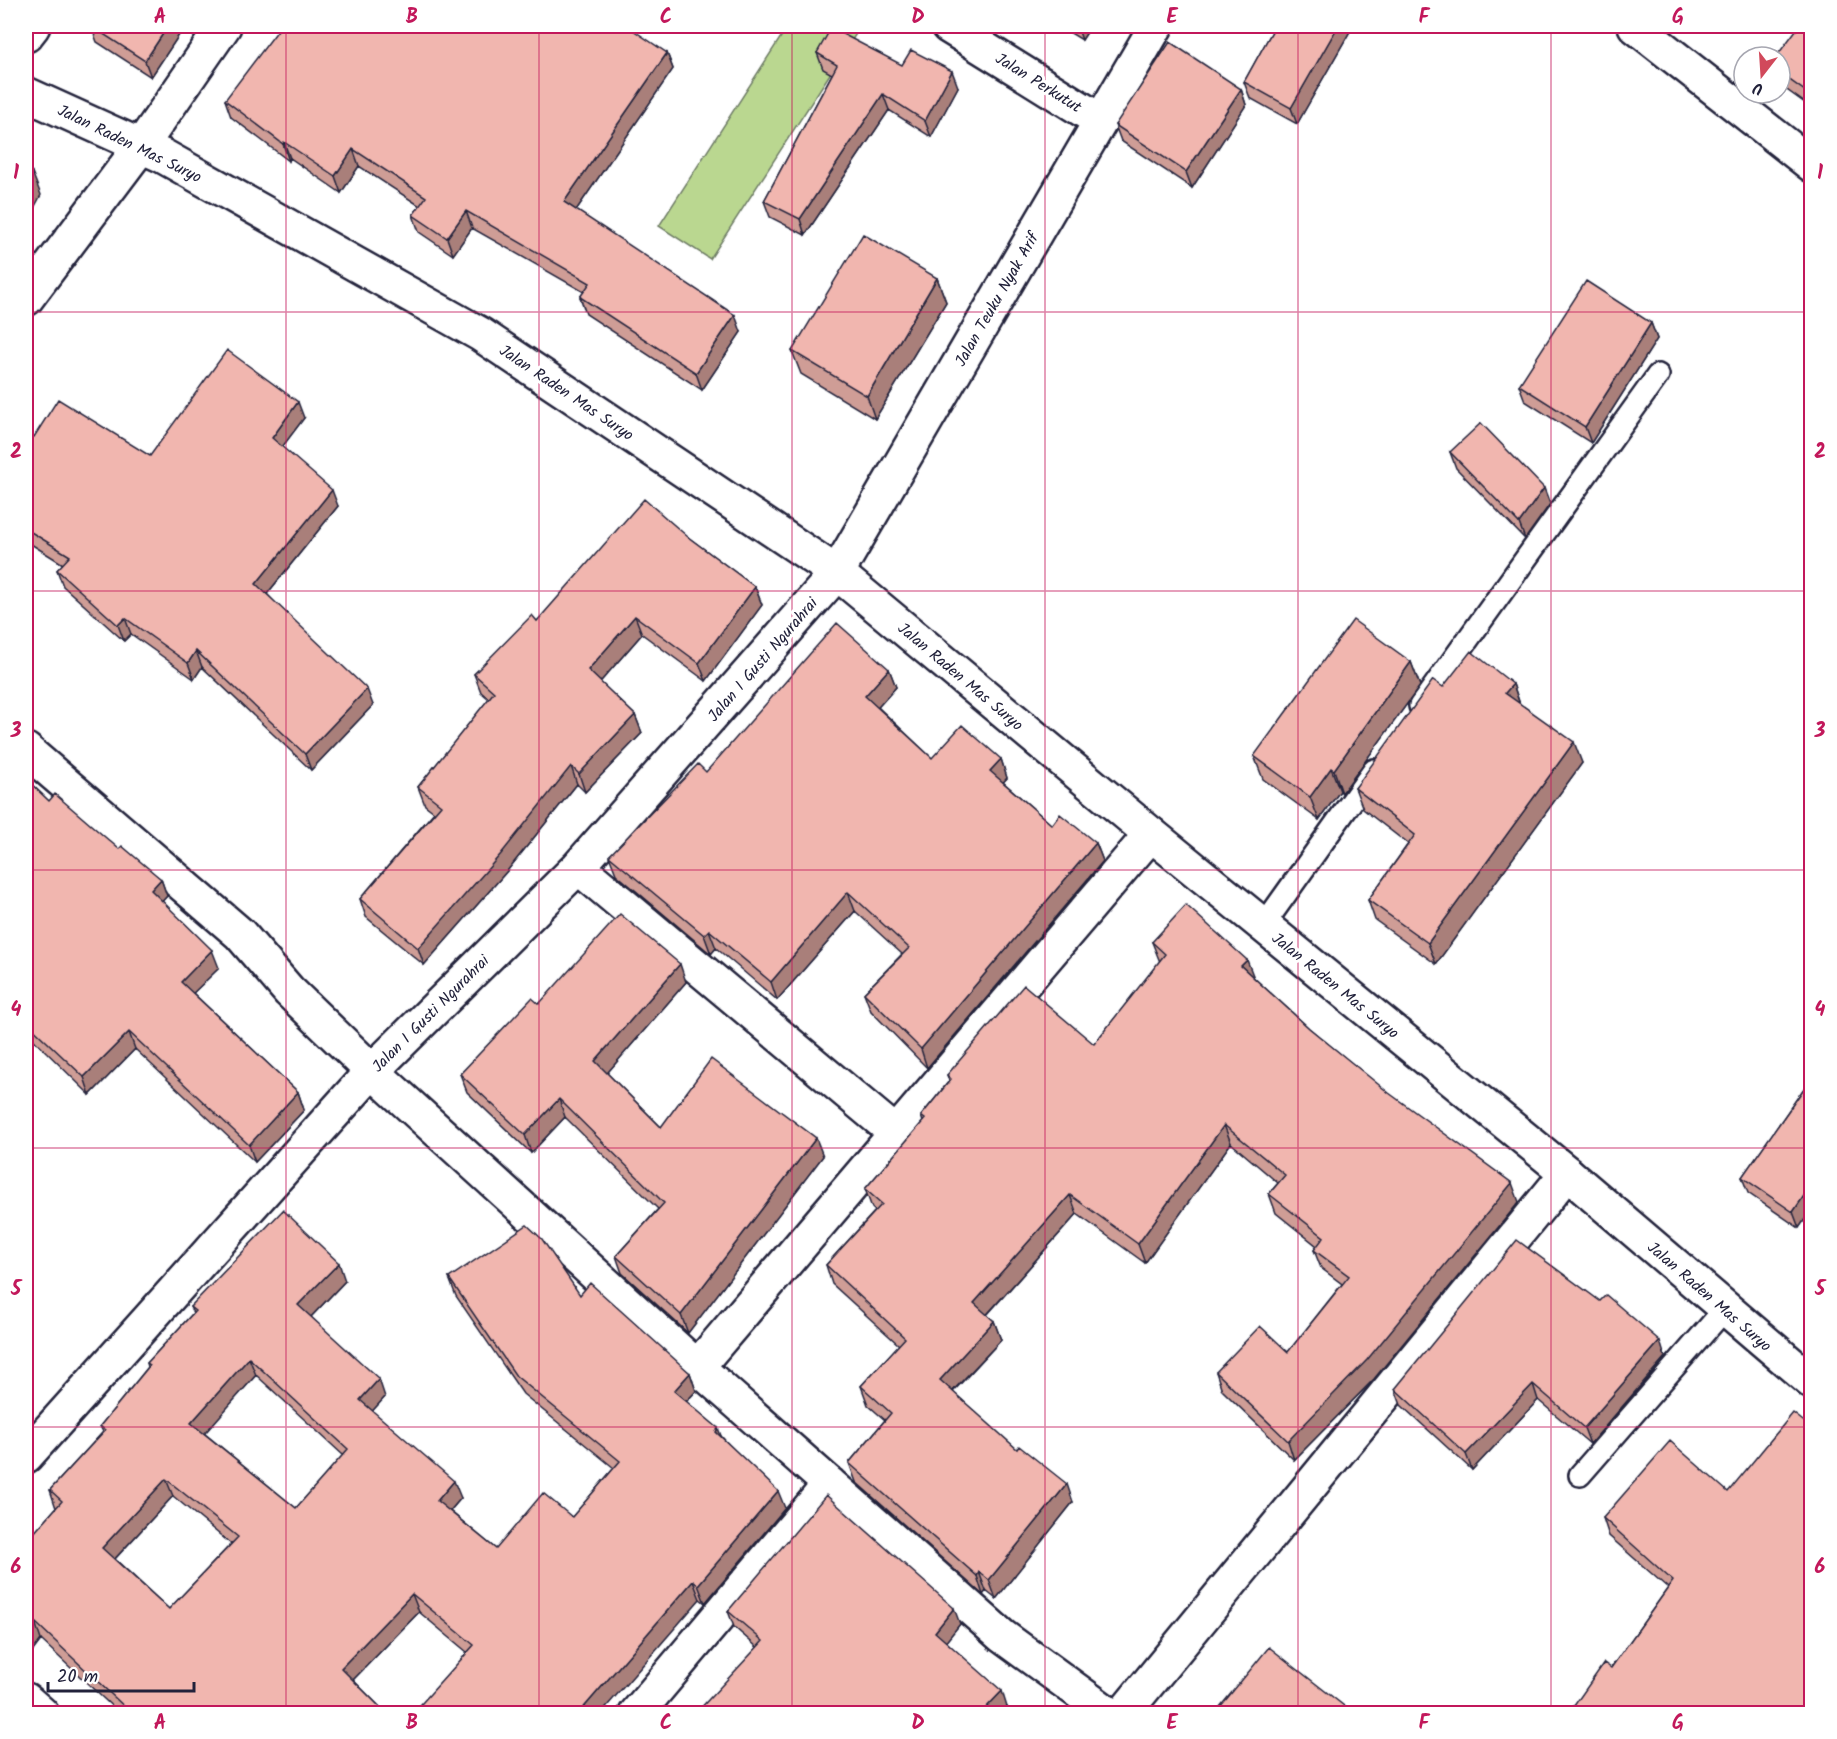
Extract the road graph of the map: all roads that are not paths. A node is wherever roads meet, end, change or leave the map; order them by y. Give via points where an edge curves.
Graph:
1 (33, 26) edge
2 (224, 26) edge
3 (948, 26) edge
4 (1156, 26) edge
5 (1635, 26) edge
6 (26, 36) edge
7 (26, 94) edge
8 (1099, 120) junction
9 (141, 146) junction
10 (1812, 165) edge
11 (26, 299) edge
12 (1658, 375) dead end
13 (837, 573) junction
14 (1408, 723) edge
15 (26, 750) edge
16 (1387, 752) edge
17 (1151, 834) junction
18 (578, 867) junction
19 (1263, 926) junction
20 (372, 1071) junction
21 (897, 1134) junction
22 (1567, 1173) junction
23 (1724, 1310) junction
24 (697, 1367) junction
25 (1812, 1382) edge
26 (26, 1456) edge
27 (1580, 1475) dead end
28 (830, 1484) junction
29 (26, 1700) edge
30 (42, 1713) edge
31 (636, 1713) edge
32 (1109, 1713) edge
33 (1123, 1713) edge

1 - 6 street
2 - 9 street
3 - 8 street, Jalan Perkutut
4 - 8 street, Jalan Teuku Nyak Arif
5 - 10 street
7 - 9 street, Jalan Raden Mas Suryo
8 - 13 street, Jalan Teuku Nyak Arif
9 - 11 street
9 - 13 street, Jalan Raden Mas Suryo via 480,334
12 - 14 lane
13 - 17 street, Jalan Raden Mas Suryo
13 - 18 street, Jalan I Gusti Ngurahrai
15 - 20 street via 240,934 289,991
16 - 19 lane
17 - 19 street, Jalan Raden Mas Suryo
17 - 21 street
18 - 20 street, Jalan I Gusti Ngurahrai
18 - 21 street
19 - 22 street, Jalan Raden Mas Suryo
20 - 24 street
20 - 26 street, Jalan I Gusti Ngurahrai
21 - 24 street
22 - 23 street, Jalan Raden Mas Suryo
22 - 33 street
23 - 25 street, Jalan Raden Mas Suryo
23 - 27 lane
24 - 28 street
28 - 31 street
28 - 32 street via 1002,1636
29 - 30 street

